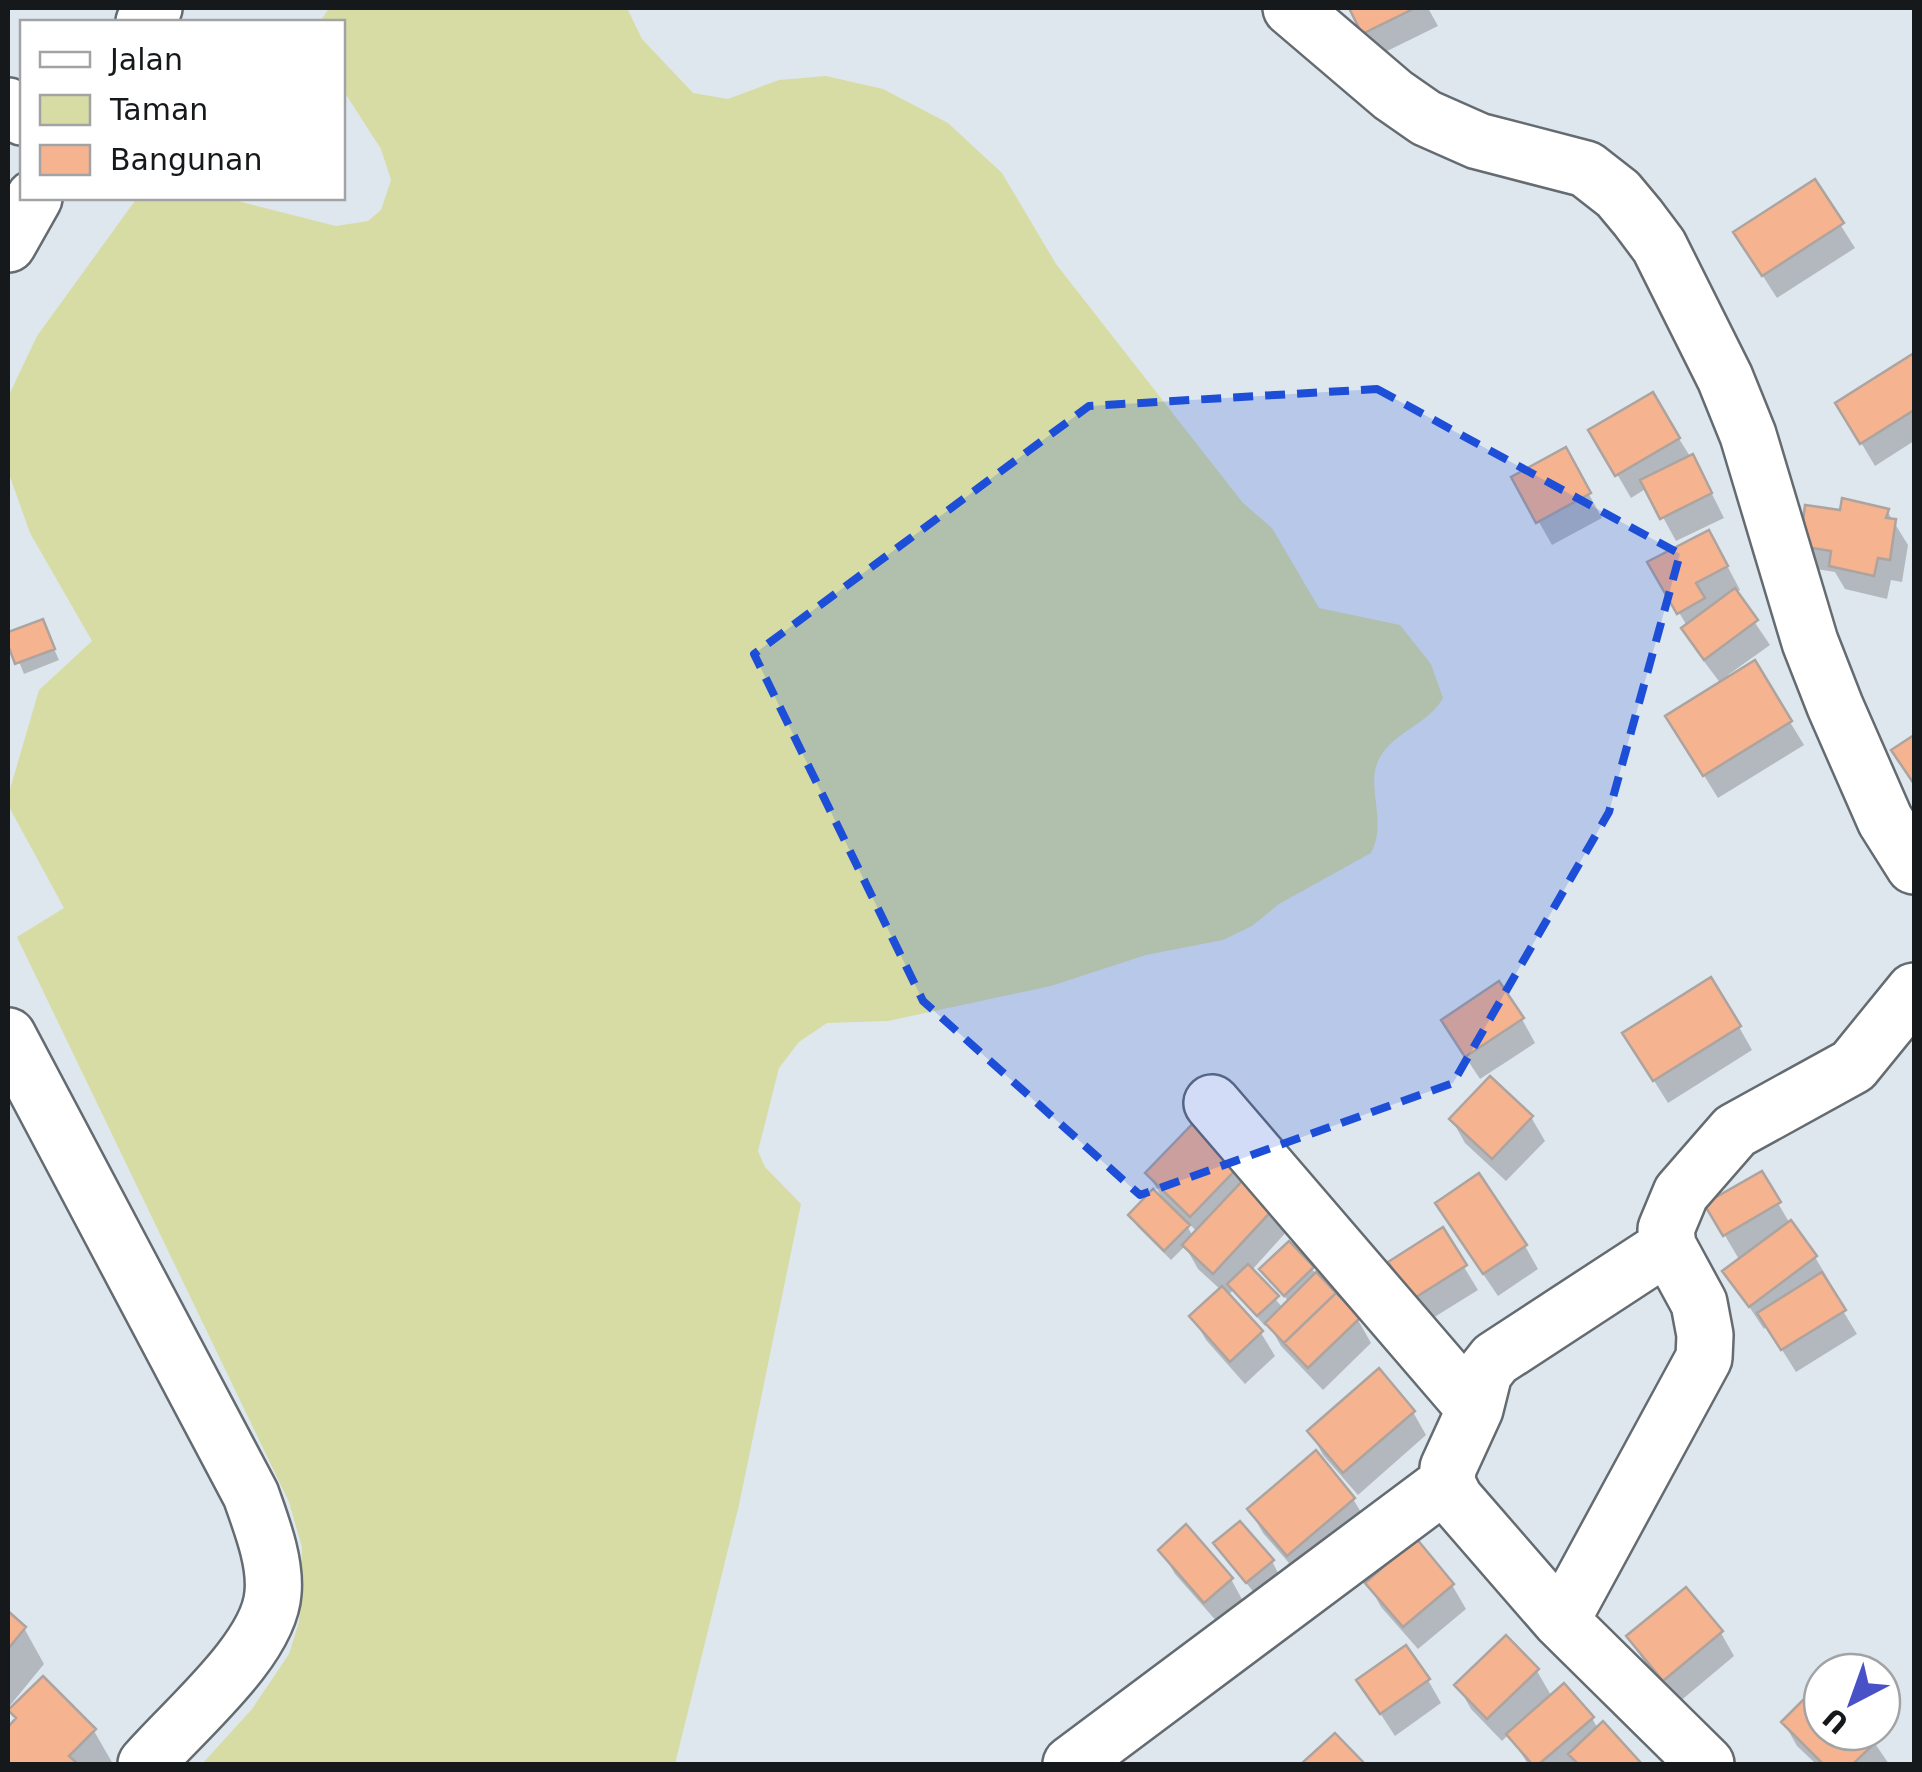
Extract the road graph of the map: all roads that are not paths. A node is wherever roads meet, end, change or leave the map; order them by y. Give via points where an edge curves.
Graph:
1 (1291, 8) edge
2 (33, 200) edge
3 (8, 244) edge
4 (1914, 866) edge
5 (1914, 991) edge
6 (8, 1036) edge
7 (1212, 1103) dead end
8 (1668, 1246) junction
9 (1475, 1409) junction
10 (1447, 1483) junction
11 (1561, 1622) junction
12 (149, 1764) edge
13 (1071, 1764) edge
14 (1706, 1764) edge

1 - 4 street via 1426,118 1478,141 1586,169 1618,194 1659,246 1748,435 1829,690 1878,806
2 - 3 street
5 - 8 street via 1853,1066 1735,1131 1681,1193 1666,1229
6 - 12 street via 251,1494 264,1535 274,1590 268,1621
7 - 9 street
8 - 9 street via 1496,1359 1484,1373
8 - 11 street via 1700,1303 1704,1358
9 - 10 street
10 - 11 street
10 - 13 street
11 - 14 street

